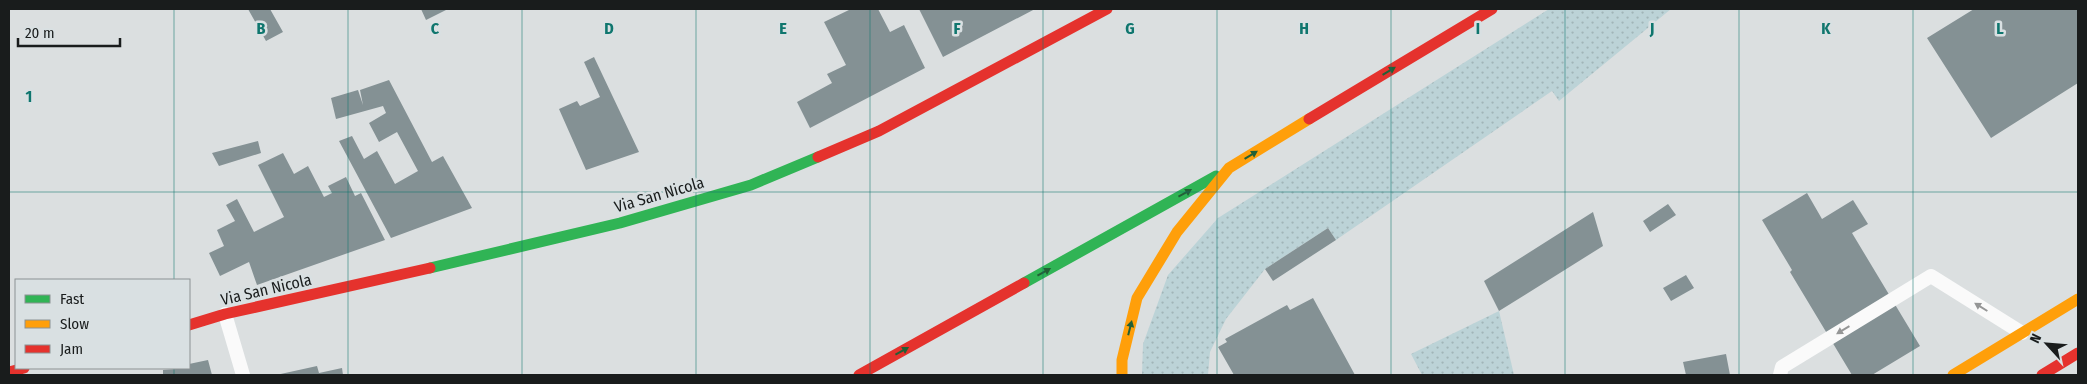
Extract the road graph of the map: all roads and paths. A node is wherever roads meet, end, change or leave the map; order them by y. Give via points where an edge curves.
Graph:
1 (1106, 9) edge
2 (1492, 9) edge
3 (1228, 168) junction
4 (2078, 299) edge
5 (225, 314) junction
6 (190, 325) edge
7 (2022, 333) junction
8 (2078, 353) edge
9 (243, 375) edge
10 (859, 375) edge
11 (1122, 375) edge
12 (1780, 375) edge
13 (1953, 375) edge
14 (2043, 375) edge

1 - 5 main road, Via San Nicola via 879,131 751,185 600,227
3 -> 2 main road
10 -> 3 main road
11 -> 3 main road via 1122,360 1137,298 1177,232
4 - 7 main road
5 - 6 main road, Via San Nicola
5 - 9 lane
7 -> 12 lane via 1931,276 1782,367
7 - 13 main road
8 - 14 main road

